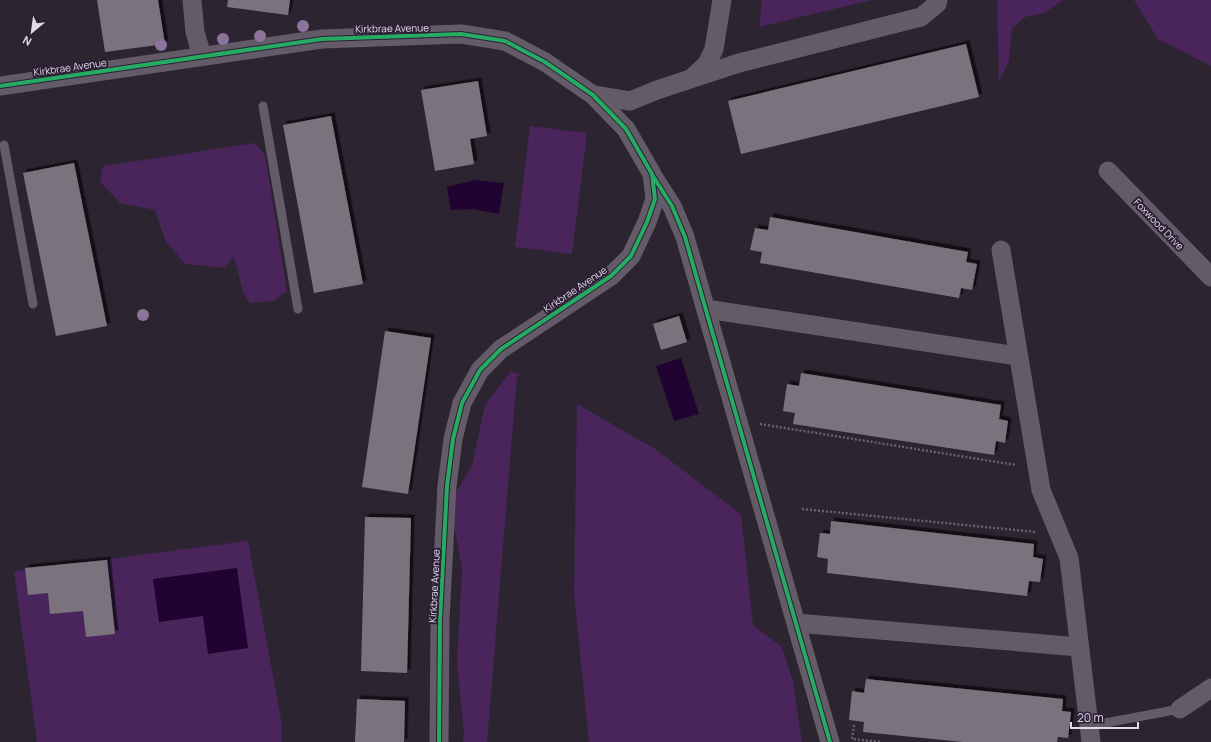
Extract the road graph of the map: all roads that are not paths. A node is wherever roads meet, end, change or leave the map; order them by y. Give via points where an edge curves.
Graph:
1 (192, 0) edge
2 (722, 0) edge
3 (938, 0) edge
4 (202, 56) junction
5 (692, 79) junction
6 (0, 86) edge
7 (593, 95) junction
8 (263, 106) dead end
9 (4, 145) dead end
10 (1108, 171) dead end
11 (652, 174) junction
12 (1001, 250) dead end
13 (1211, 277) edge
14 (32, 304) dead end
15 (298, 309) dead end
16 (706, 309) junction
17 (1018, 356) junction
18 (796, 624) junction
19 (1079, 647) junction
20 (1211, 688) edge
21 (1180, 708) joint
22 (1090, 734) edge
23 (439, 742) edge
24 (830, 742) edge

1 - 4 street via 195,32
2 - 5 street via 714,49 707,64
3 - 5 street via 937,4 921,17 739,63
4 - 6 street, Kirkbrae Avenue
4 - 7 street, Kirkbrae Avenue via 343,37 461,34 505,41 545,62
5 - 7 street via 630,101
7 - 11 street, Kirkbrae Avenue via 626,129
8 - 15 lane
9 - 14 lane
10 - 13 street, Foxwood Drive
11 - 16 street via 672,206 685,236
11 - 23 street, Kirkbrae Avenue via 655,199 631,256 611,276 500,349 480,370 462,403 447,486 440,620
12 - 17 street
16 - 17 street
16 - 18 street
17 - 19 street via 1040,490 1069,558
18 - 19 street
18 - 24 street
19 - 22 street
20 - 21 street
21 - 22 lane

